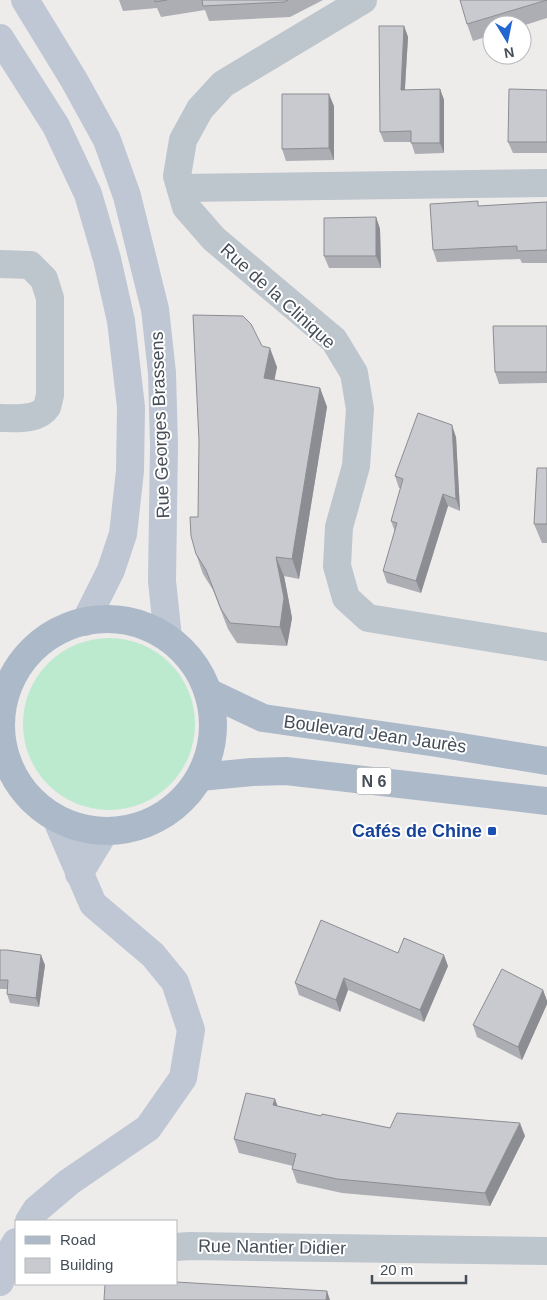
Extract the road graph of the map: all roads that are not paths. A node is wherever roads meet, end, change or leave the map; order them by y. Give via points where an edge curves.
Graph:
1 (25, 0) edge
2 (363, 0) edge
3 (0, 38) edge
4 (547, 183) edge
5 (180, 188) junction
6 (0, 264) edge
7 (0, 418) edge
8 (85, 622) junction
9 (168, 638) junction
10 (547, 647) edge
11 (9, 670) edge
12 (208, 692) junction
13 (2, 747) edge
14 (547, 761) edge
15 (200, 777) junction
16 (547, 801) edge
17 (56, 818) junction
18 (105, 831) junction
19 (79, 874) junction
20 (30, 1220) edge
21 (178, 1247) edge
22 (547, 1251) edge

1 - 9 street, Rue Georges Brassens via 107,140 127,196 155,309 162,373 162,581
2 - 5 street, Rue de la Clinique via 223,84 200,109 184,140 177,176
3 - 8 street via 56,126 88,194 107,259 120,321 131,407 130,471 123,534 111,570
4 - 5 street
5 - 10 street, Rue de la Clinique via 186,207 214,239 334,340 354,373 360,408 356,466 339,527 337,566 346,598 368,618
6 - 7 street via 30,265 44,279 50,298 50,395 46,407 38,415
8 - 9 main road via 114,620 142,625
8 - 11 main road via 59,631
9 - 12 main road via 192,662
11 - 13 main road via 1,720
12 - 14 main road, Boulevard Jean Jaurès via 263,718
12 - 15 main road via 214,720 211,749
13 - 17 main road via 18,782 32,800
15 - 16 main road, N 6 via 286,771
15 - 18 main road via 183,800 160,818 134,828
17 - 18 main road via 80,827
17 - 19 street
18 - 19 street
19 - 20 street via 93,904 153,954 176,982 191,1030 183,1078 148,1128 69,1182 36,1210
21 - 22 street, Rue Nantier Didier

